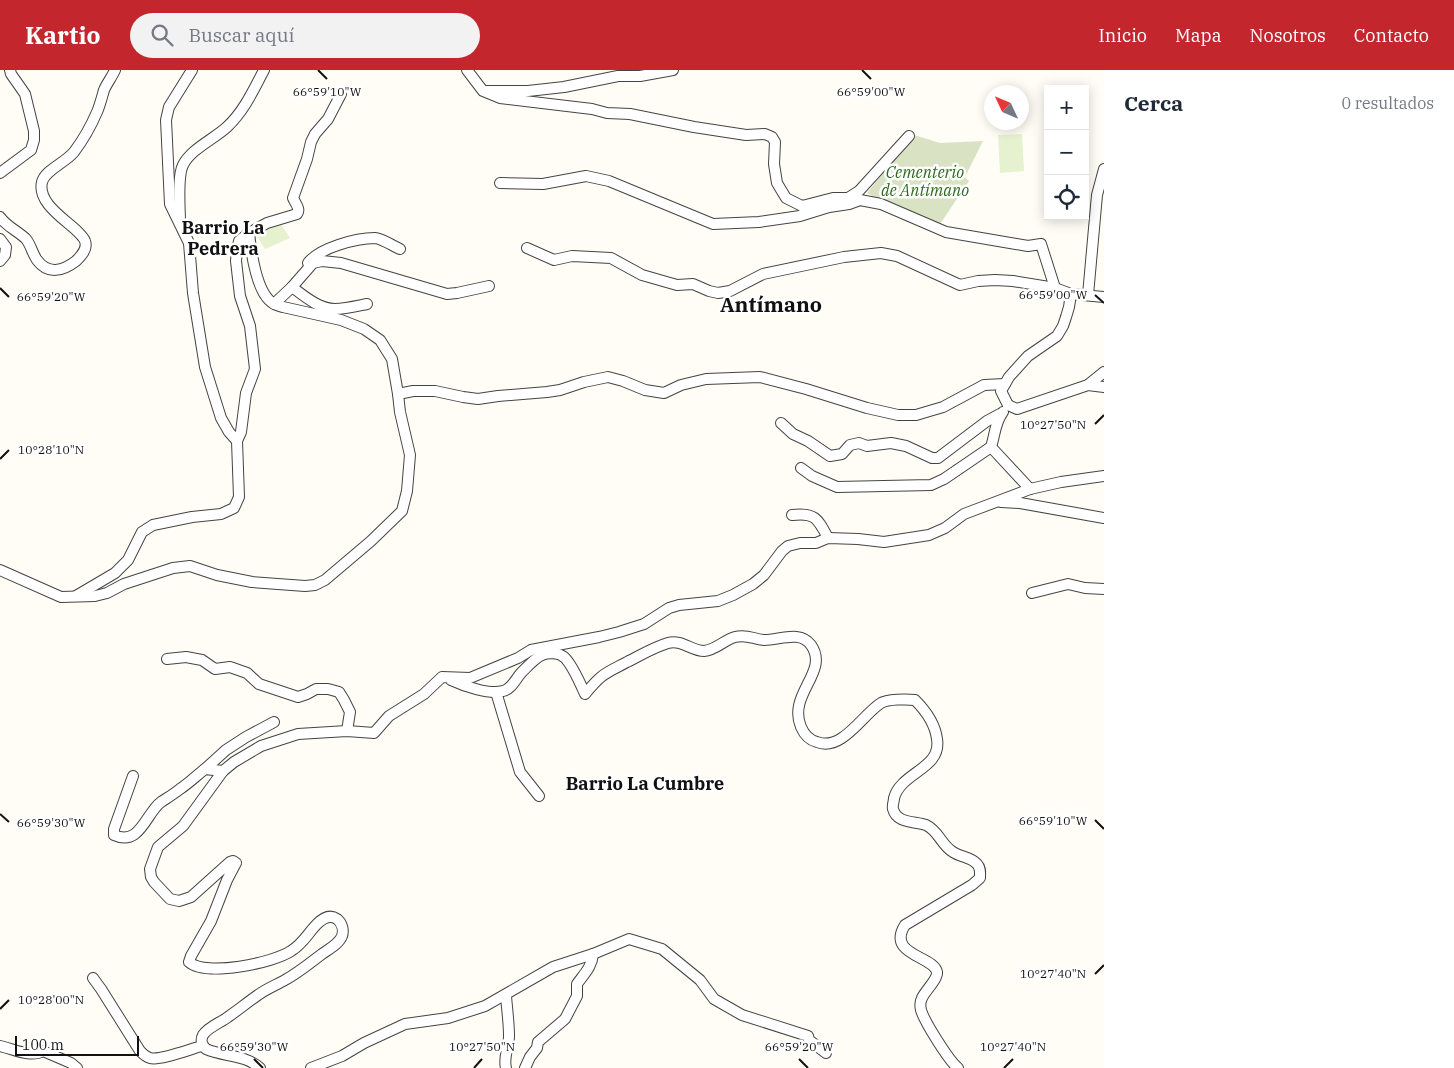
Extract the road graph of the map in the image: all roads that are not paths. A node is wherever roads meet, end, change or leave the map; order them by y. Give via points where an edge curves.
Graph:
1 (10, 70) edge
2 (115, 70) edge
3 (192, 70) edge
4 (264, 70) edge
5 (467, 70) edge
6 (673, 70) edge
7 (483, 91) junction
8 (342, 94) dead end
9 (909, 136) dead end
10 (1104, 169) edge
11 (0, 174) edge
12 (500, 183) dead end
13 (805, 209) junction
14 (0, 217) edge
15 (180, 225) junction
16 (249, 233) junction
17 (0, 239) edge
18 (527, 248) dead end
19 (400, 249) dead end
20 (0, 261) edge
21 (305, 271) junction
22 (489, 286) dead end
23 (292, 287) junction
24 (1055, 288) junction
25 (1071, 294) junction
26 (1088, 295) junction
27 (1104, 297) edge
28 (274, 304) junction
29 (367, 304) dead end
30 (1104, 372) edge
31 (1006, 384) junction
32 (1088, 386) junction
33 (1104, 387) edge
34 (398, 394) junction
35 (1008, 405) junction
36 (1000, 414) junction
37 (781, 423) dead end
38 (237, 441) junction
39 (991, 447) junction
40 (801, 468) dead end
41 (1104, 476) edge
42 (1030, 489) junction
43 (997, 502) junction
44 (792, 515) dead end
45 (1104, 518) edge
46 (828, 538) junction
47 (0, 570) edge
48 (1104, 589) edge
49 (1032, 593) dead end
50 (73, 597) junction
51 (167, 660) dead end
52 (442, 677) junction
53 (496, 692) junction
54 (274, 722) dead end
55 (347, 731) junction
56 (205, 769) junction
57 (223, 770) junction
58 (133, 776) dead end
59 (539, 796) dead end
60 (593, 954) junction
61 (93, 978) dead end
62 (506, 996) junction
63 (0, 1046) edge
64 (202, 1046) junction
65 (826, 1053) dead end
66 (78, 1068) edge
67 (260, 1068) edge
68 (311, 1068) edge
69 (506, 1068) edge
70 (525, 1068) edge
71 (958, 1068) edge

1 - 11 street via 25,94 34,140 31,150
2 - 14 street via 80,144 68,159 44,177 41,184 44,200 85,241 81,256 60,270 50,270 36,259 25,238
3 - 15 street via 169,107 166,120 170,204
4 - 15 street via 242,110 183,165
5 - 7 street
6 - 7 street via 528,91
7 - 13 street via 500,98 630,114 746,135 765,134 775,142 777,183 786,198
8 - 16 street via 311,142 293,198 299,209 297,214
9 - 13 street via 859,192
10 - 26 street via 1097,194
12 - 13 street via 543,184 586,176 609,181 713,224 800,216
13 - 24 street via 860,200 881,204 946,232 1028,246 1041,244
15 - 38 street via 189,243 205,367 222,418
16 - 28 street via 252,258 261,286
16 - 38 street via 239,241 236,261 240,296 250,326 255,369 246,393
17 - 20 street via 6,248
18 - 24 street via 554,260 572,256 611,258 649,277 677,284 694,284 718,293 730,291 763,274 844,257 881,253 898,256 960,285 995,280
19 - 21 street via 376,238 354,241 312,257
21 - 22 street via 313,263 322,261 341,263 447,294
21 - 23 street
23 - 28 street
23 - 29 street via 324,308
24 - 25 street
25 - 26 street
25 - 31 street via 1063,326 1057,336 1028,356
26 - 27 street
28 - 34 street via 341,320 380,340 392,359
30 - 32 street
31 - 34 street via 984,385 943,407 916,415 898,415 867,408 760,377 706,379 664,393 608,377 547,392 478,399 435,392
31 - 35 street via 1001,391
32 - 33 street
32 - 35 street via 1017,408
34 - 50 street via 410,455 402,511 325,580 305,586 252,582 190,566 140,578 107,593
35 - 36 street
36 - 37 street via 938,458 891,443 867,446 859,443 850,445 842,454 830,456
36 - 39 street
38 - 50 street via 238,497 234,508 221,514 152,525 142,532 128,560 115,573
39 - 40 street via 932,485 836,487
39 - 42 street
41 - 42 street
42 - 43 street
43 - 45 street
43 - 46 street via 964,514 929,535 884,542
44 - 46 street via 814,516
46 - 52 street via 788,546 753,584 718,601 679,605 644,624 619,632 531,650 470,678
47 - 50 street via 61,597
48 - 49 street via 1068,584
51 - 55 street via 186,657 202,660 215,669 230,667 247,673 259,684 298,697 316,689 339,692 350,712
52 - 53 street via 468,687
52 - 55 street via 424,694 389,716 374,733
53 - 59 street via 520,772
53 - 71 street via 508,689 541,655 553,653 564,657 585,694 602,676 670,642 680,642 702,651 742,635 766,640 798,637 809,643 816,659 814,672 798,703 798,718 808,738 817,743 828,744 838,740 883,702 915,700 927,713 936,731 937,751 933,760 909,778 896,793 893,810 907,822 926,826 936,833 953,852 978,865 980,872 980,878 972,884 905,925 901,931 901,939 908,951 934,966 937,972 920,1007 947,1057
54 - 56 street via 226,750
55 - 57 street via 298,734 260,746
56 - 57 street
56 - 58 street via 158,804 145,825 132,836 124,838 114,835 114,829
57 - 64 street via 182,826 158,847 150,870 154,882 170,899 179,901 190,897 230,862 236,863 189,962 218,969 276,959 298,946 320,920 330,916 340,922 343,931 334,946 207,1031 203,1035
60 - 62 street via 554,967
60 - 65 street via 629,939 662,949 700,980 714,999 742,1016 808,1036
60 - 70 street via 592,962 577,984 577,996 565,1019 538,1042
61 - 64 street via 140,1051 148,1058 164,1058
62 - 68 street via 448,1018 405,1024
62 - 69 street via 509,1024 504,1060
63 - 66 street via 30,1054 43,1051
64 - 67 street via 252,1062

